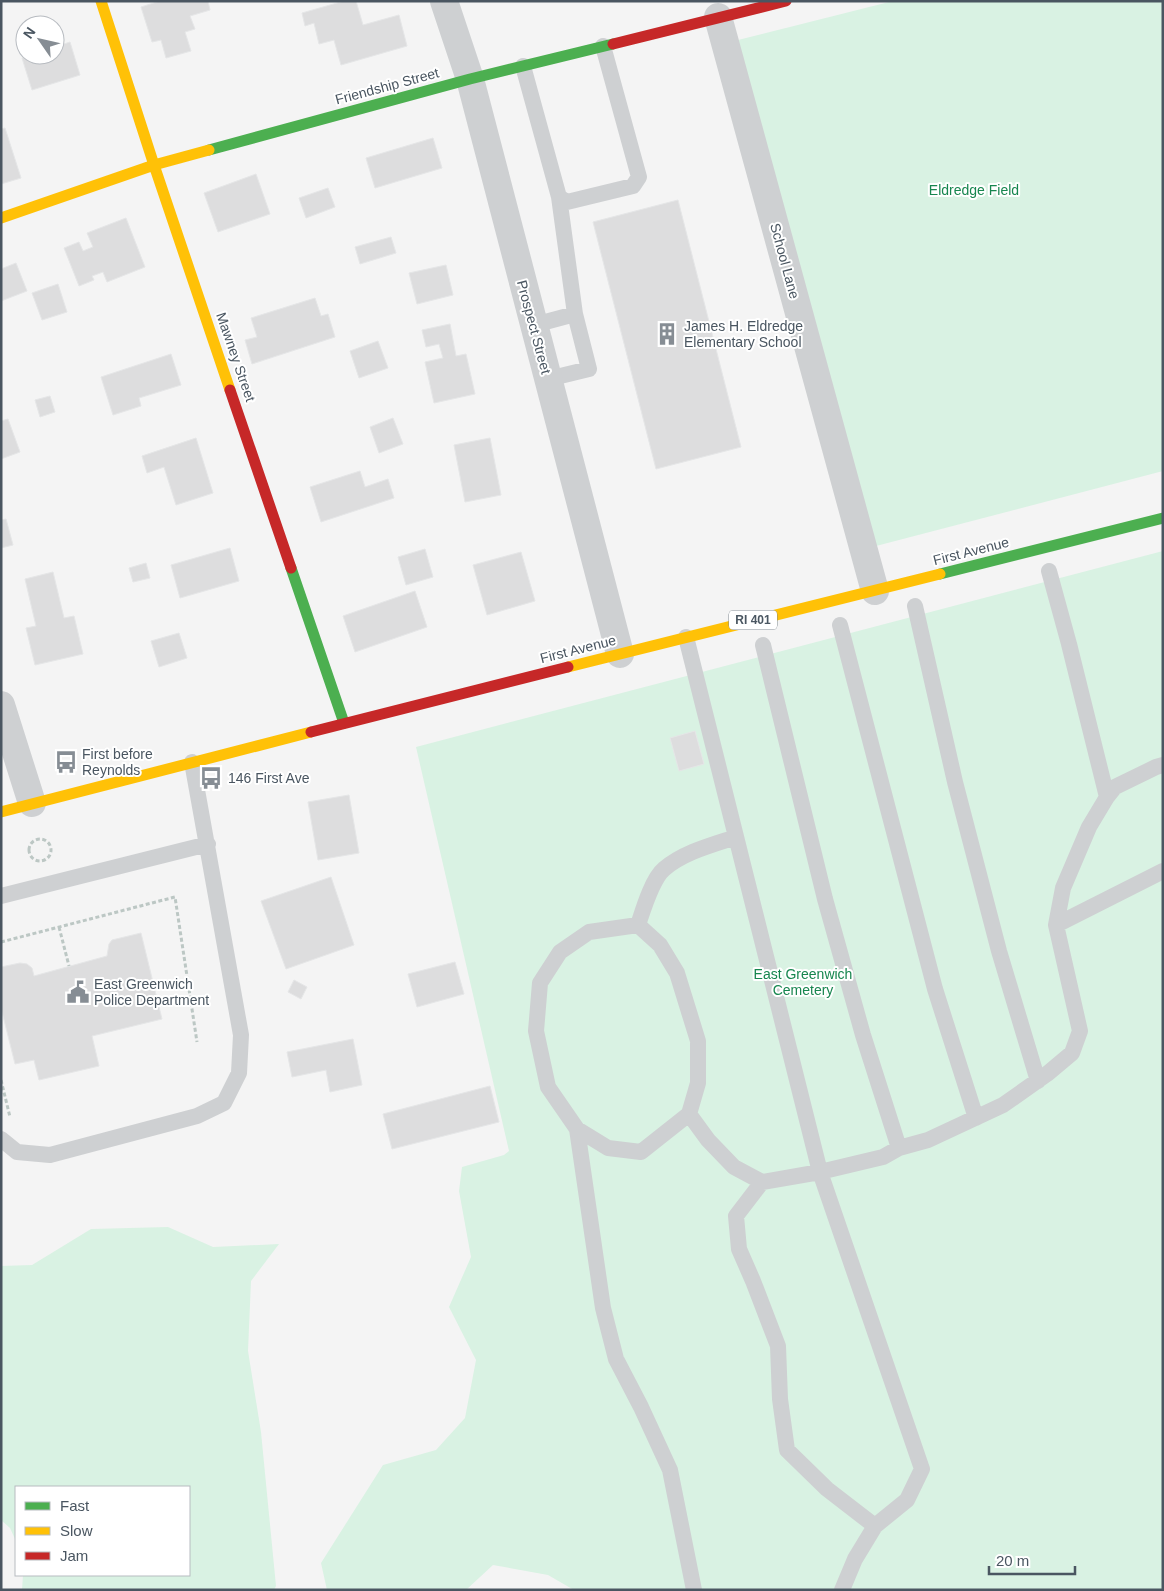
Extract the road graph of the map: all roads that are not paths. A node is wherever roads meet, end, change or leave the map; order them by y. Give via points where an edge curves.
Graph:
1 (101, 1) edge
2 (444, 1) edge
3 (785, 1) edge
4 (718, 18) junction
5 (603, 46) junction
6 (523, 66) junction
7 (470, 79) junction
8 (154, 165) junction
9 (559, 197) junction
10 (1, 218) edge
11 (575, 314) junction
12 (534, 325) junction
13 (548, 379) junction
14 (1163, 518) edge
15 (1049, 571) dead end
16 (875, 591) junction
17 (915, 606) dead end
18 (840, 624) dead end
19 (686, 637) junction
20 (763, 644) dead end
21 (620, 654) junction
22 (1, 705) edge
23 (344, 722) junction
24 (192, 762) junction
25 (1163, 765) edge
26 (1107, 797) junction
27 (32, 803) junction
28 (1, 812) edge
29 (736, 836) junction
30 (208, 844) junction
31 (1163, 871) edge
32 (1, 896) edge
33 (638, 925) junction
34 (1056, 925) junction
35 (1038, 1081) junction
36 (689, 1114) junction
37 (976, 1118) junction
38 (577, 1129) junction
39 (1, 1139) edge
40 (899, 1148) junction
41 (820, 1172) junction
42 (762, 1182) junction
43 (875, 1526) junction
44 (694, 1590) edge
45 (842, 1590) edge

1 - 8 street, Mawney Street
2 - 7 street, Prospect Street
3 - 4 street, Friendship Street
4 - 5 street, Friendship Street
4 - 16 street, School Lane
5 - 6 street, Friendship Street
5 - 9 lane via 639,177 633,186 567,202
6 - 7 street, Friendship Street
6 - 9 lane
7 - 8 street, Friendship Street
7 - 12 street, Prospect Street
8 - 10 street, Friendship Street
8 - 23 street, Mawney Street
9 - 11 lane
11 - 12 lane
11 - 13 lane via 589,369
12 - 13 street, Prospect Street
13 - 21 street, Prospect Street
14 - 16 street, First Avenue / RI 401
15 - 26 lane
16 - 19 street, First Avenue / RI 401
17 - 35 lane via 955,782 999,951
18 - 37 lane via 935,989
19 - 21 street, First Avenue / RI 401
19 - 29 lane
20 - 40 lane via 825,899
21 - 23 street, First Avenue / RI 401
22 - 27 street
23 - 24 street, First Avenue / RI 401
24 - 27 street, First Avenue / RI 401
24 - 30 lane
25 - 26 lane via 1115,787
26 - 34 lane via 1089,828 1063,888
27 - 28 street, First Avenue / RI 401
29 - 33 lane via 692,852 663,869 647,896
29 - 41 lane
30 - 32 lane
30 - 39 lane via 241,1035 239,1073 224,1103 197,1116 50,1155 17,1152
31 - 34 lane
33 - 36 lane via 660,945 677,973 698,1041 698,1083
33 - 38 lane via 589,932 560,952 540,983 536,1031 548,1087
34 - 35 lane via 1080,1031 1072,1053
35 - 37 lane via 1003,1105
36 - 38 lane via 642,1152 608,1148
36 - 42 lane via 734,1167
37 - 40 lane via 928,1140
38 - 44 lane via 602,1308 616,1359 670,1470
40 - 41 lane via 883,1157
41 - 42 lane
41 - 43 lane via 922,1469 907,1500
42 - 43 lane via 736,1216 739,1249 778,1346 780,1399 787,1450 827,1489
43 - 45 lane via 855,1559

